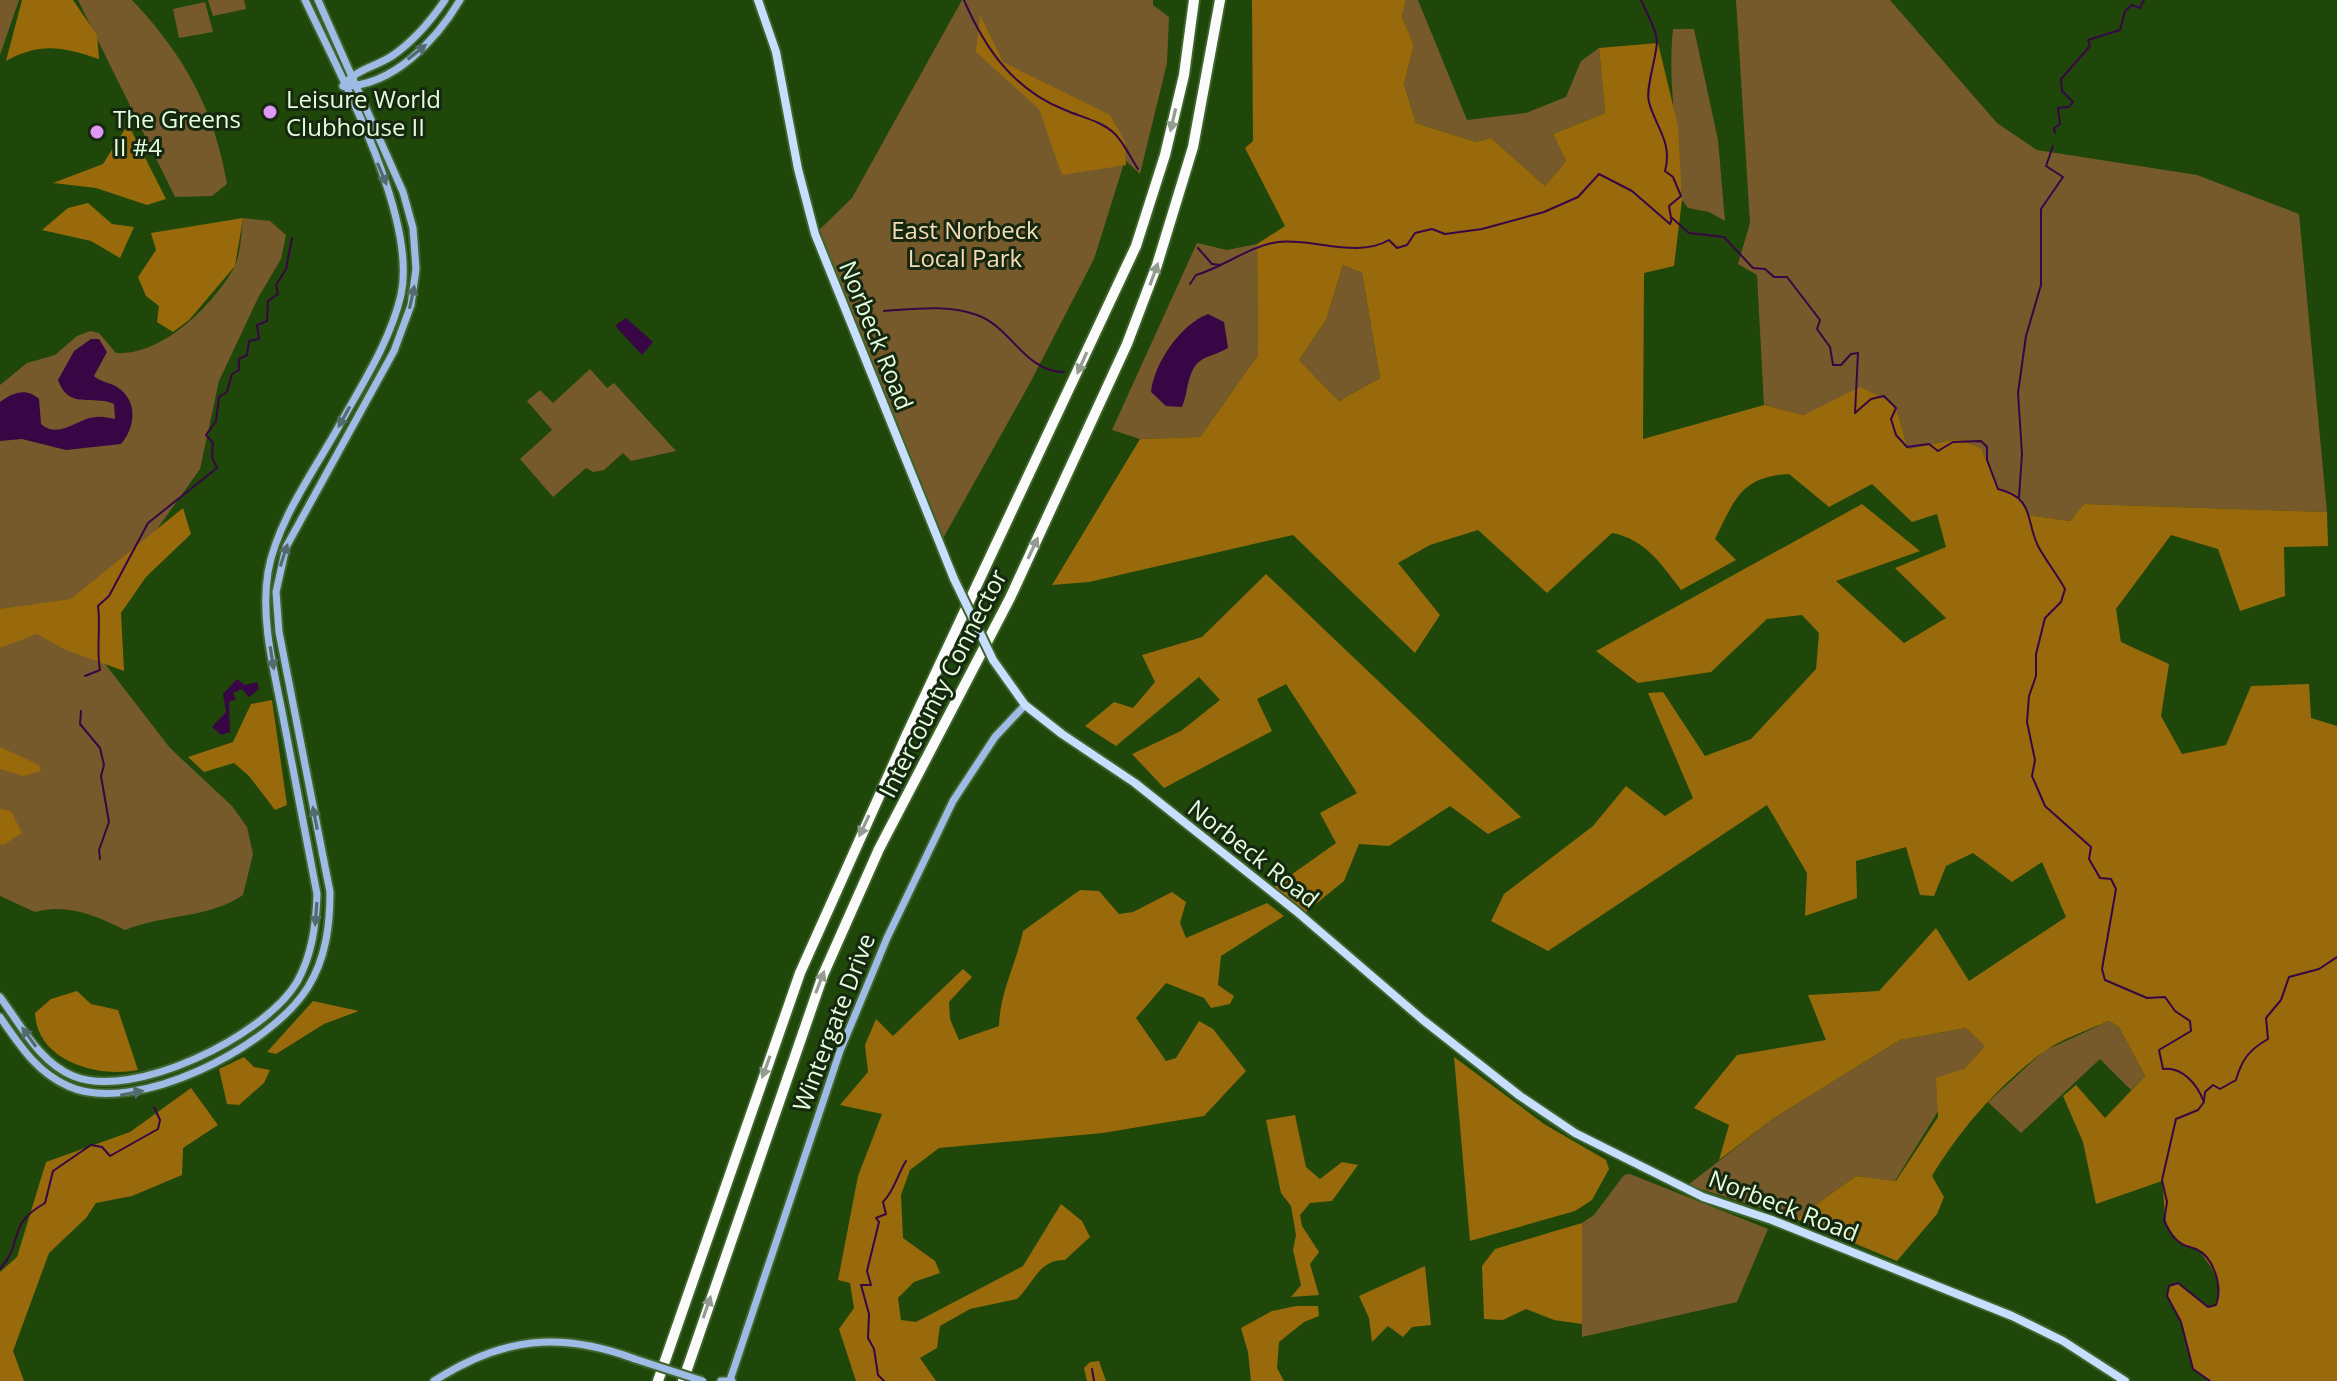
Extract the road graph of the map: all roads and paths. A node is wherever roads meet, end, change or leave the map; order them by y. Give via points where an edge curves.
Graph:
1 (305, 0) edge
2 (318, 0) edge
3 (445, 0) edge
4 (460, 0) edge
5 (758, 0) edge
6 (1194, 0) edge
7 (1222, 0) edge
8 (352, 75) junction
9 (343, 86) junction
10 (357, 86) junction
11 (1025, 705) junction
12 (0, 997) edge
13 (0, 1017) edge
14 (731, 1380) edge
15 (434, 1381) edge
16 (658, 1381) edge
17 (683, 1381) edge
18 (703, 1381) edge
19 (721, 1381) edge
20 (2125, 1381) edge

1 - 9 street
2 - 8 street
3 - 8 street via 401,49
10 -> 4 street via 414,55 442,29
5 - 11 main road, Norbeck Road, bridge via 776,52 812,223 954,579 993,660
6 -> 16 highway, Intercounty Connector via 1174,115 1136,246 800,973
17 -> 7 highway, Intercounty Connector via 823,975 879,849 1010,598 1127,344 1193,147
8 - 9 street
8 - 10 street
9 - 10 street
9 -> 12 street via 394,203 404,268 383,347 282,528 269,568 266,611 272,658 317,894 308,956 274,1010 226,1042 129,1081 94,1082 64,1071 39,1050
13 -> 10 street via 31,1060 57,1080 97,1094 129,1094 261,1036 308,988 321,960 330,892 279,632 276,592 292,533 400,337 416,269 403,192
11 - 14 street, Wintergate Drive via 995,737 953,801 887,938 840,1051
11 - 20 main road, Norbeck Road via 1135,783 1423,1020 1575,1133 1703,1197 2012,1316
14 - 19 street
15 - 18 street, bridge via 486,1353 534,1341 595,1346

